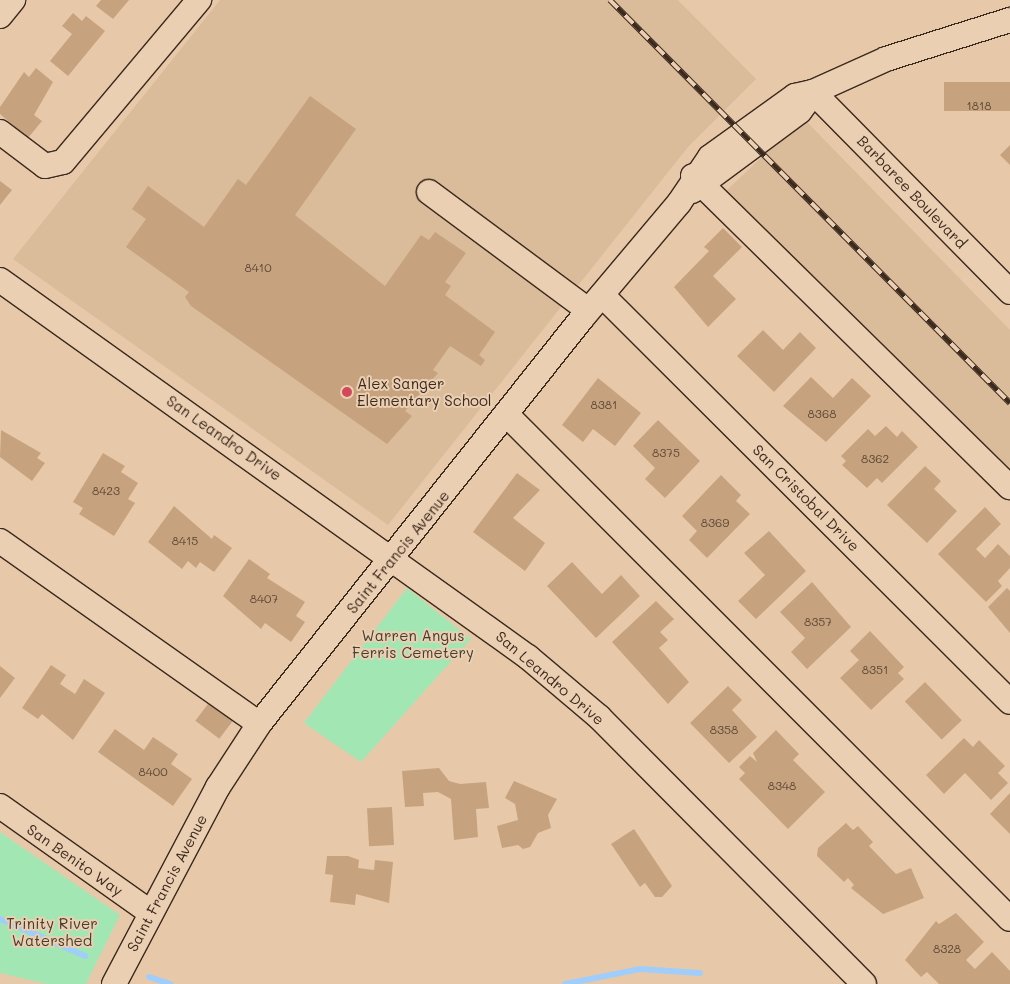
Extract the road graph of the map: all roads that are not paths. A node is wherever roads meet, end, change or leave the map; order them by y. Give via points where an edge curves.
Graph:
1 (13, 0) edge
2 (199, 0) edge
3 (0, 16) edge
4 (1010, 20) edge
5 (813, 92) junction
6 (0, 132) edge
7 (694, 185) junction
8 (429, 192) dead end
9 (0, 280) edge
10 (1010, 292) edge
11 (595, 303) junction
12 (506, 414) junction
13 (1010, 487) edge
14 (0, 541) edge
15 (393, 558) junction
16 (1010, 702) edge
17 (259, 724) junction
18 (0, 806) edge
19 (151, 913) junction
20 (1010, 919) edge
21 (114, 984) edge
22 (864, 984) edge

1 - 3 street
2 - 6 street via 63,162 45,166
4 - 5 street, Saint Francis Avenue via 886,58
5 - 7 street, Saint Francis Avenue via 795,96 740,131
5 - 10 street, Barbaree Boulevard
7 - 11 street, Saint Francis Avenue
7 - 13 street
8 - 11 street, San Cristobal Drive
9 - 15 street, San Leandro Drive
11 - 12 street, Saint Francis Avenue
11 - 16 street, San Cristobal Drive
12 - 15 street, Saint Francis Avenue
12 - 20 street
14 - 17 street
15 - 17 street, Saint Francis Avenue
15 - 22 street, San Leandro Drive via 528,657 599,717
17 - 19 street, Saint Francis Avenue via 218,786
18 - 19 street, San Benito Way
19 - 21 street, Saint Francis Avenue

